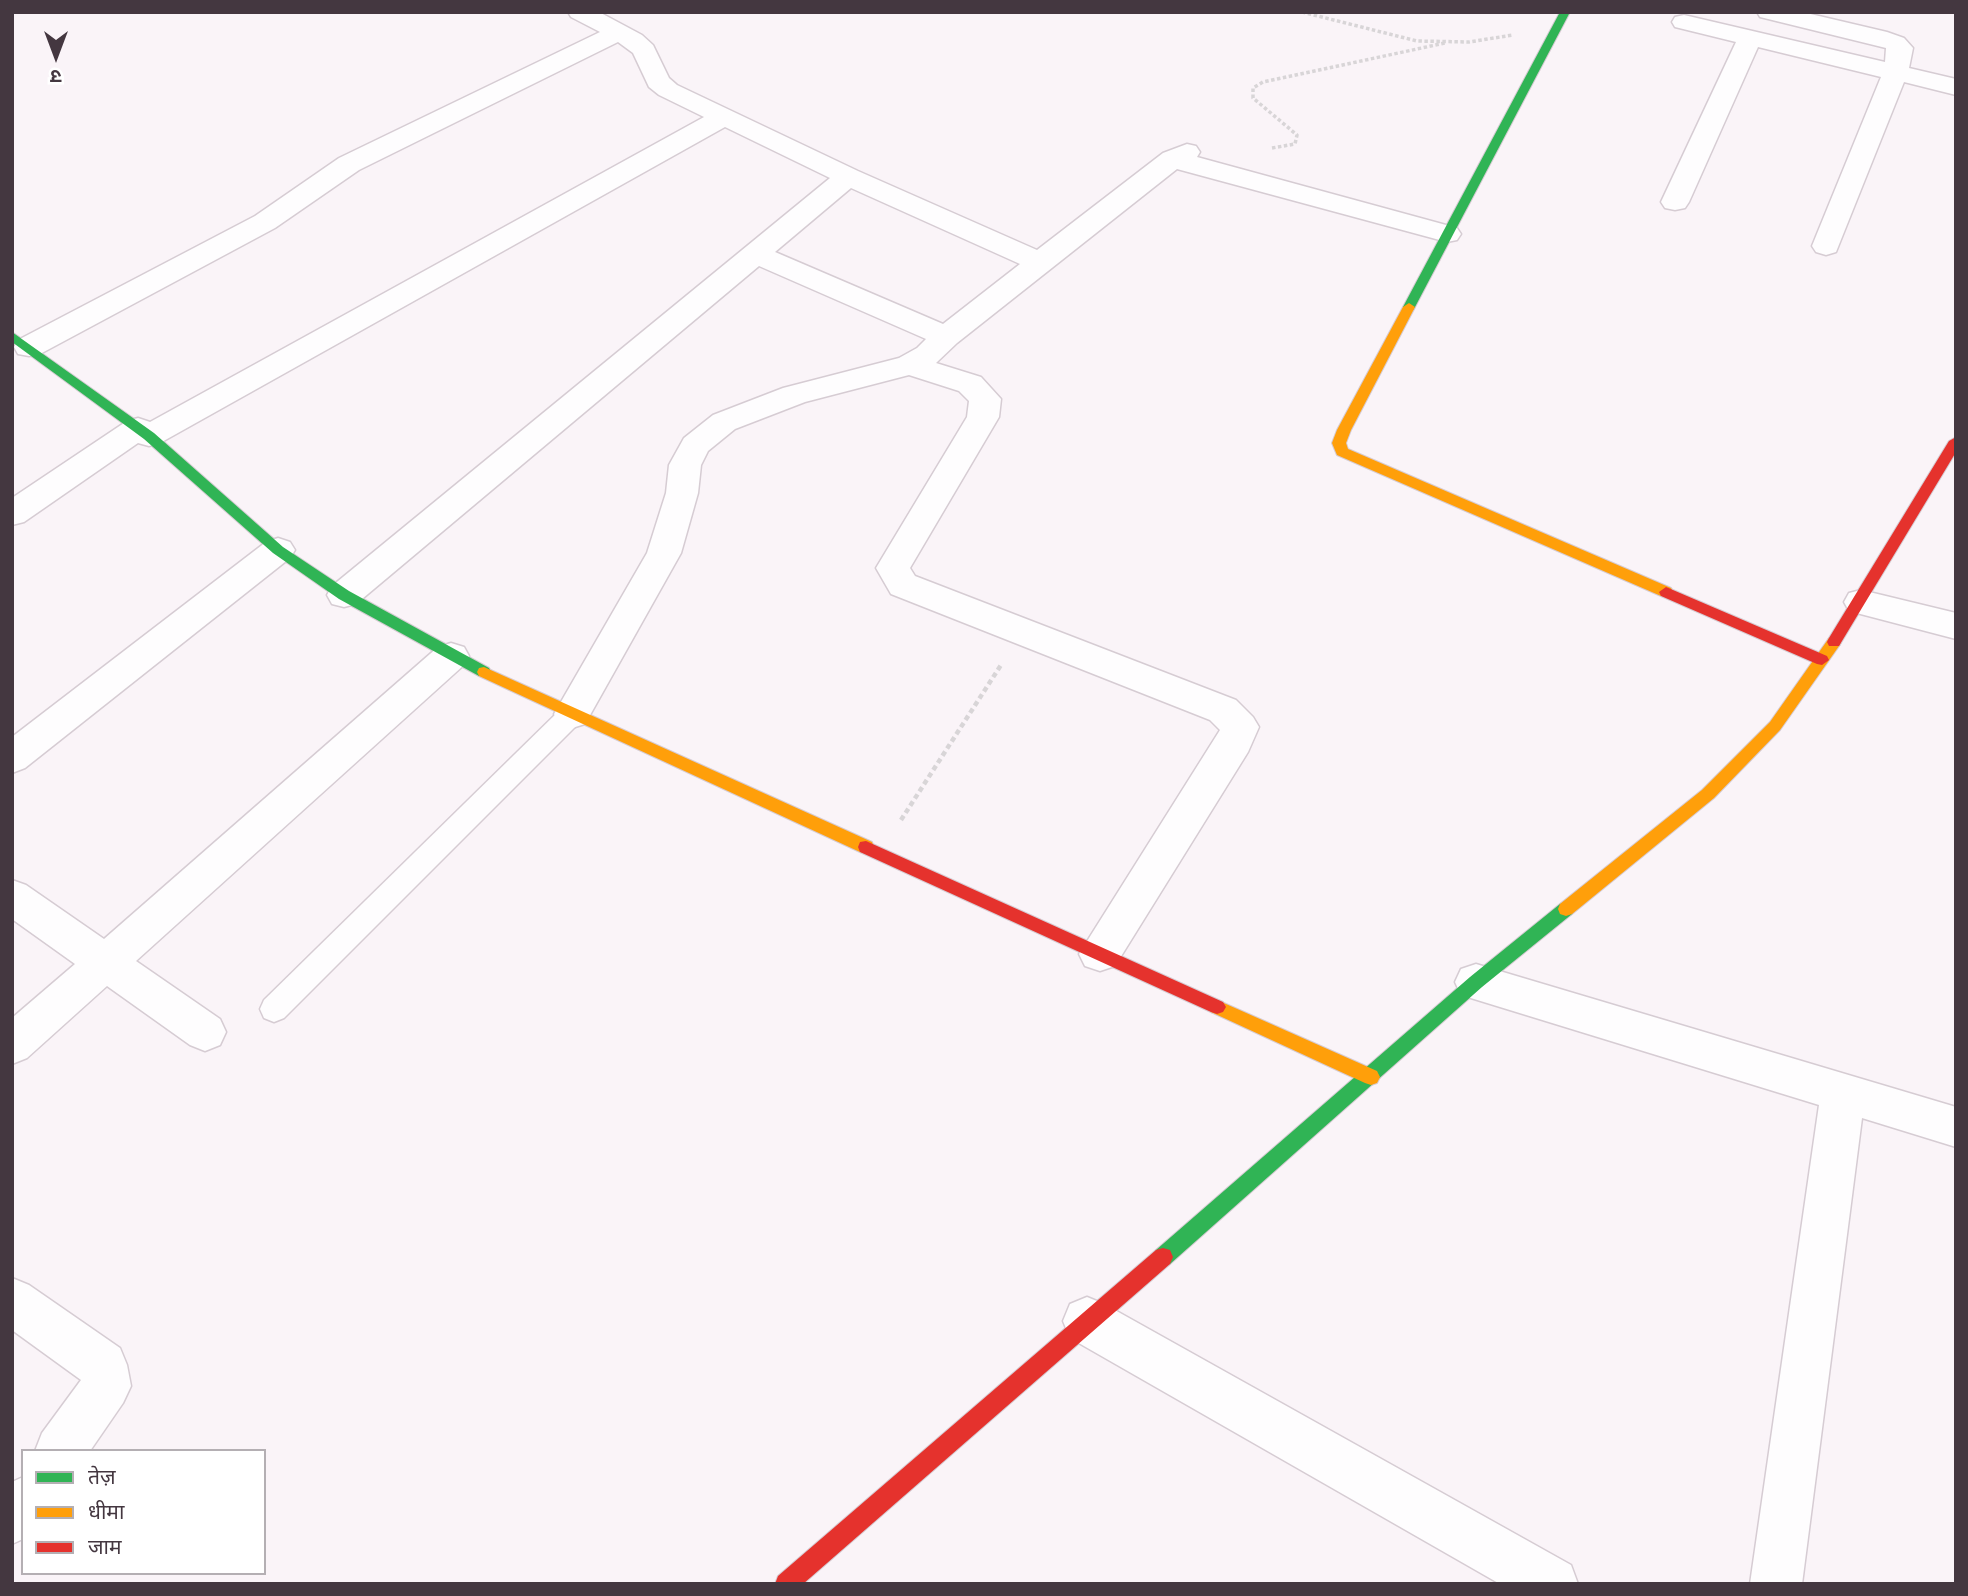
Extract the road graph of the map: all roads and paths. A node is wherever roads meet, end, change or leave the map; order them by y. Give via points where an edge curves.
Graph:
1 (580, 12) edge
2 (1302, 12) edge
3 (1564, 12) edge
4 (1769, 12) edge
5 (1684, 22) dead end
6 (1556, 29) junction
7 (620, 32) junction
8 (1751, 38) junction
9 (1445, 43) junction
10 (1895, 73) junction
11 (1956, 87) edge
12 (723, 117) junction
13 (1263, 148) dead end
14 (848, 177) junction
15 (1675, 202) dead end
16 (1447, 234) junction
17 (1826, 246) dead end
18 (755, 254) junction
19 (1040, 262) junction
20 (946, 335) junction
21 (21, 342) edge
22 (910, 365) junction
23 (144, 432) junction
24 (1956, 442) edge
25 (12, 514) edge
26 (278, 550) junction
27 (344, 595) junction
28 (1861, 602) junction
29 (1956, 626) edge
30 (1022, 632) junction
31 (451, 656) junction
32 (1822, 660) junction
33 (572, 714) junction
34 (12, 758) edge
35 (879, 854) junction
36 (12, 897) edge
37 (1100, 954) junction
38 (104, 963) junction
39 (1476, 982) junction
40 (274, 1009) dead end
41 (205, 1032) dead end
42 (12, 1045) edge
43 (1371, 1077) junction
44 (1843, 1093) junction
45 (1956, 1127) edge
46 (12, 1301) edge
47 (1087, 1321) junction
48 (61, 1449) edge
49 (786, 1584) edge
50 (1552, 1584) edge
51 (1776, 1584) edge

1 - 7 street
2 - 9 path via 1392,37
3 - 6 street
4 - 10 street via 1895,43 1901,55
5 - 8 street
6 - 9 path
6 - 16 street
7 - 12 street via 644,50 658,82
7 - 21 street via 349,164 265,222
8 - 10 street
8 - 15 street
9 - 13 path via 1263,82 1253,88 1253,98 1297,135 1295,144
10 - 11 street
10 - 17 street
12 - 14 street
12 - 23 street
14 - 18 street
14 - 19 street
16 - 19 street via 1180,156
16 - 32 street via 1344,430 1339,443 1342,452
18 - 20 street
18 - 27 street
19 - 20 street
20 - 22 street via 928,355
21 - 23 street
22 - 30 street via 970,384 985,398 983,417 893,568 903,584
22 - 33 street via 794,395 724,422 695,445 685,465 682,493 664,553
23 - 25 street
23 - 26 street
24 - 28 street
26 - 27 street
26 - 34 street
27 - 31 street
28 - 29 street
28 - 32 street
30 - 35 path
30 - 37 street via 1223,710 1240,727
31 - 33 street
31 - 38 street
32 - 39 street via 1774,726 1708,794
33 - 35 street
33 - 40 lane
35 - 37 street
36 - 38 street
37 - 43 street
38 - 41 street
38 - 42 street
39 - 43 street
39 - 44 street
43 - 47 street
44 - 45 street
44 - 51 street
46 - 48 street via 103,1365 106,1386
47 - 49 street
47 - 50 street

